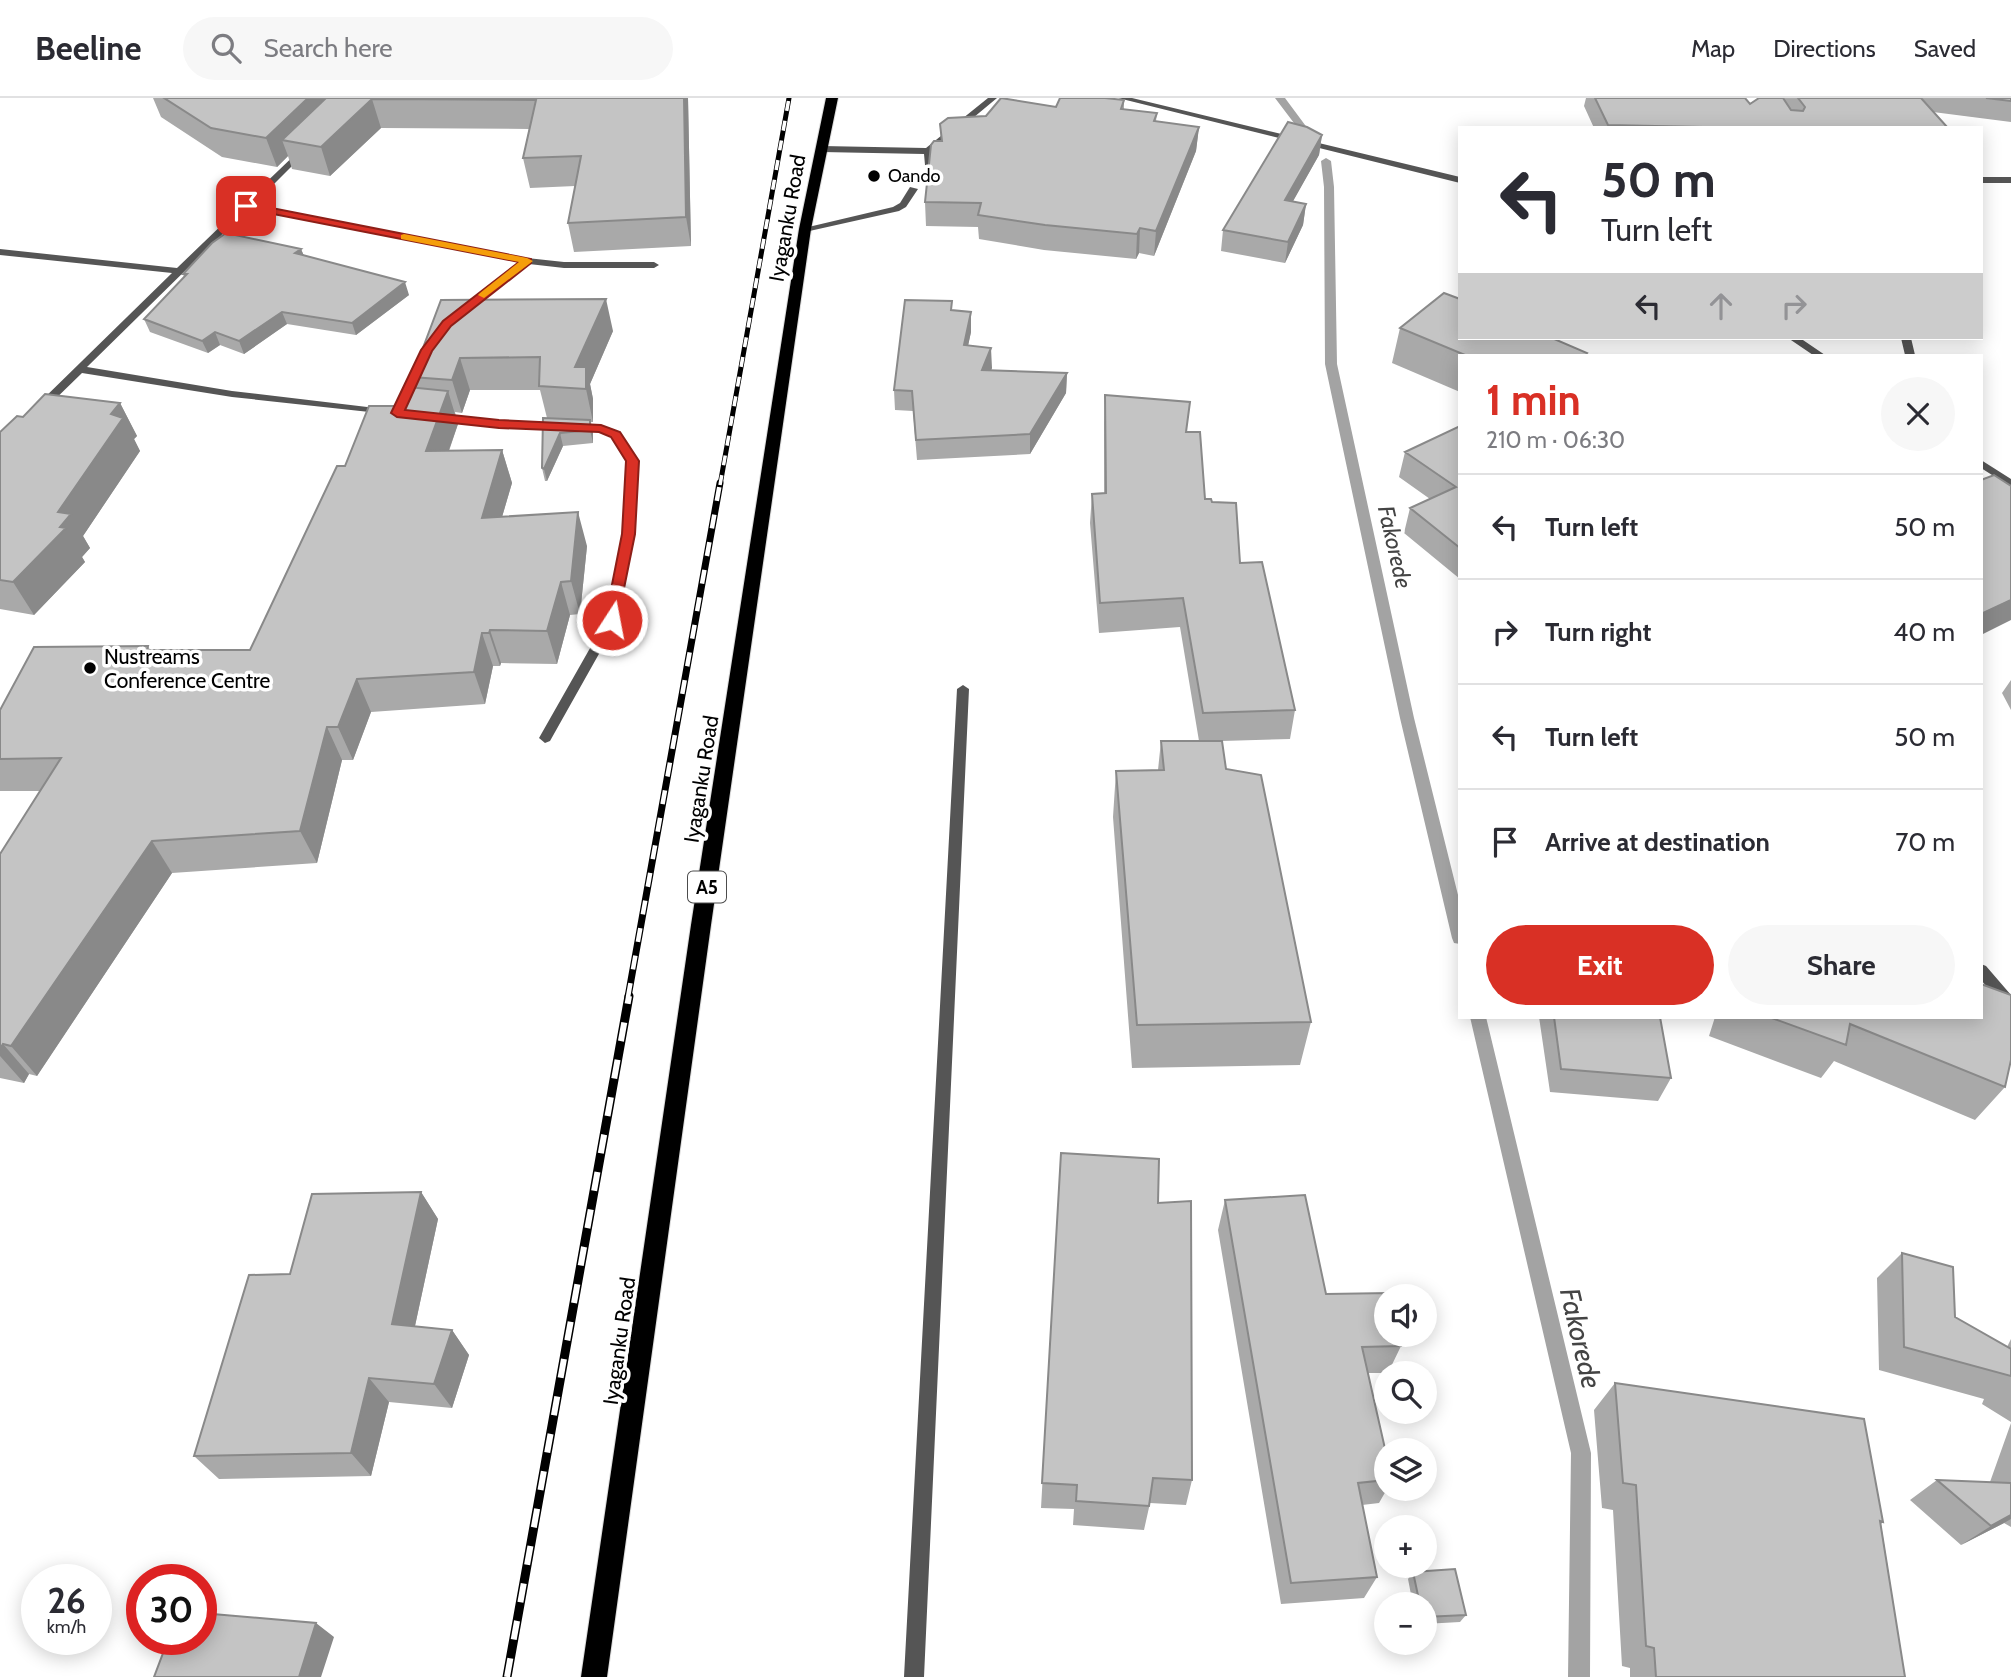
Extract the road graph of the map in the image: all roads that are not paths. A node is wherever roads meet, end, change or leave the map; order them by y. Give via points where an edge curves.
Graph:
1 (832, 98) edge
2 (993, 98) edge
3 (1122, 98) edge
4 (310, 143) edge
5 (822, 149) junction
6 (929, 151) junction
7 (929, 165) edge
8 (1458, 180) edge
9 (1983, 180) edge
10 (2011, 180) edge
11 (912, 189) dead end
12 (246, 206) junction
13 (805, 229) junction
14 (0, 253) edge
15 (527, 261) junction
16 (654, 265) dead end
17 (179, 271) junction
18 (457, 315) edge
19 (1796, 340) edge
20 (427, 350) edge
21 (1818, 354) edge
22 (79, 369) junction
23 (397, 413) junction
24 (29, 418) edge
25 (1983, 464) edge
26 (2011, 484) edge
27 (963, 689) dead end
28 (545, 738) dead end
29 (1983, 973) edge
30 (1983, 988) edge
31 (1999, 992) junction
32 (2011, 1005) edge
33 (594, 1677) edge
34 (914, 1677) edge

1 - 5 highway, Iyaganku Road / A5
2 - 6 street
3 - 8 street
4 - 12 street
5 - 6 street
5 - 13 highway, Iyaganku Road / A5
6 - 7 street
9 - 10 street
11 - 13 street via 896,209
12 - 15 street
12 - 17 street
13 - 33 highway, Iyaganku Road / A5
14 - 17 street
15 - 16 street
15 - 18 street
17 - 22 street
19 - 21 street
20 - 23 street
22 - 23 street via 232,394
22 - 24 street
23 - 28 street via 601,428 616,434 632,461 628,534 612,620
25 - 26 street
27 - 34 street
29 - 31 street
30 - 31 street
31 - 32 street

